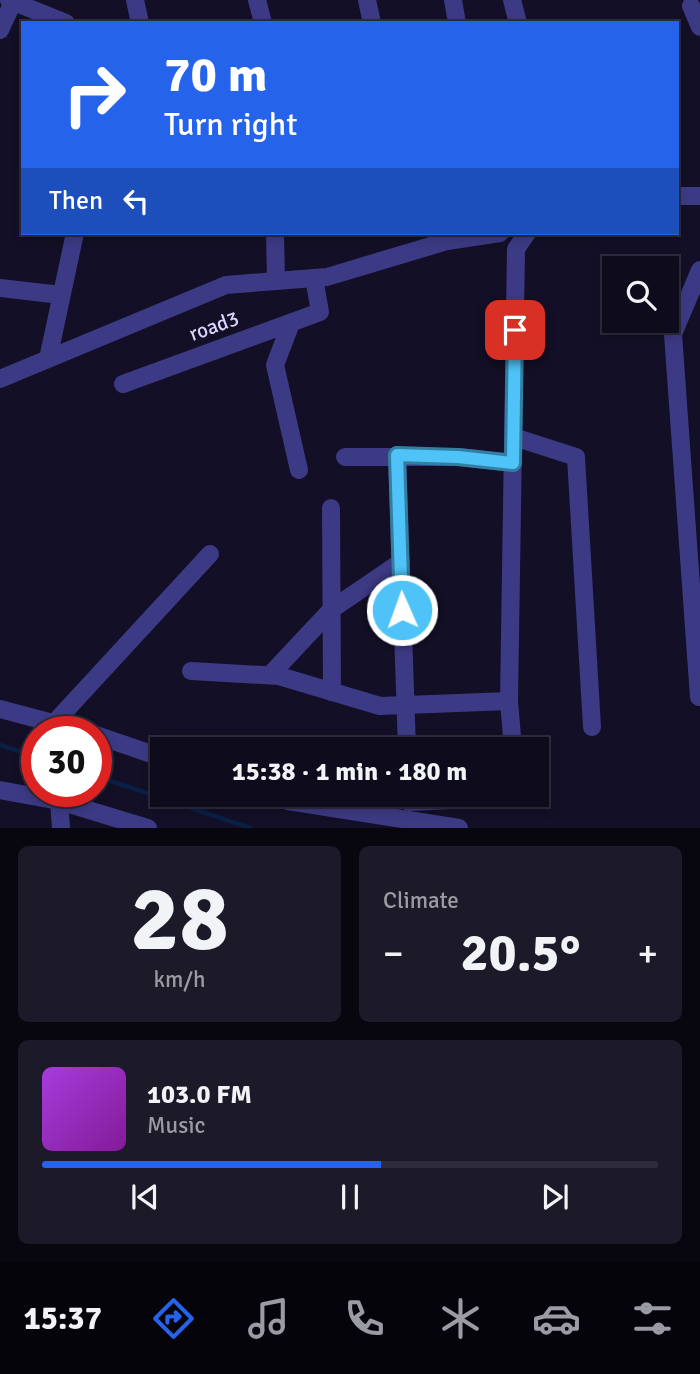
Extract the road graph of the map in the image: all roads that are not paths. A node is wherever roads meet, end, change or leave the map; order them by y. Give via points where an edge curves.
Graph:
1 (135, 0) edge
2 (257, 0) edge
3 (367, 0) edge
4 (453, 0) edge
5 (513, 0) edge
6 (11, 1) edge
7 (693, 2) edge
8 (61, 21) edge
9 (140, 21) edge
10 (262, 21) edge
11 (372, 21) edge
12 (457, 21) edge
13 (518, 21) edge
14 (700, 27) edge
15 (0, 30) edge
16 (679, 196) edge
17 (700, 196) edge
18 (75, 235) edge
19 (275, 235) edge
20 (487, 235) edge
21 (526, 235) edge
22 (700, 270) edge
23 (314, 278) junction
24 (276, 281) junction
25 (0, 288) edge
26 (61, 295) junction
27 (291, 323) junction
28 (48, 359) junction
29 (0, 379) edge
30 (123, 384) dead end
31 (514, 437) junction
32 (397, 455) junction
33 (345, 457) dead end
34 (513, 463) junction
35 (299, 470) dead end
36 (331, 508) dead end
37 (692, 508) edge
38 (210, 554) dead end
39 (401, 562) junction
40 (332, 609) junction
41 (191, 671) dead end
42 (271, 674) junction
43 (332, 692) junction
44 (699, 698) edge
45 (509, 701) junction
46 (406, 705) junction
47 (0, 709) edge
48 (33, 716) edge
49 (61, 716) edge
50 (592, 727) dead end
51 (407, 737) edge
52 (512, 737) edge
53 (112, 740) edge
54 (150, 754) edge
55 (0, 790) edge
56 (21, 794) edge
57 (60, 807) edge
58 (80, 807) edge
59 (326, 807) edge
60 (61, 828) edge
61 (148, 828) edge
62 (459, 828) edge

1 - 9 street
2 - 10 street
3 - 11 street
4 - 12 street
5 - 13 street
6 - 8 street
6 - 15 street
7 - 14 street
16 - 17 street
18 - 26 street
19 - 24 street
20 - 23 street via 447,241
21 - 31 street via 516,249
22 - 37 street via 673,334
23 - 24 street
23 - 27 street, road3 via 320,312
24 - 28 street via 226,285
25 - 26 street
26 - 28 street
27 - 30 street, road3
27 - 35 street via 275,365
28 - 29 street
31 - 34 street
31 - 50 street via 576,457
32 - 33 street
32 - 34 street
32 - 39 street
34 - 45 street
36 - 40 street
37 - 44 street
38 - 49 street
39 - 40 street
39 - 46 street
40 - 42 street
40 - 43 street
41 - 42 street
42 - 43 street
43 - 46 street via 380,706
45 - 46 street
45 - 52 street
46 - 51 street
47 - 48 street
53 - 54 street
55 - 56 street
57 - 60 street
58 - 61 street
59 - 62 street

